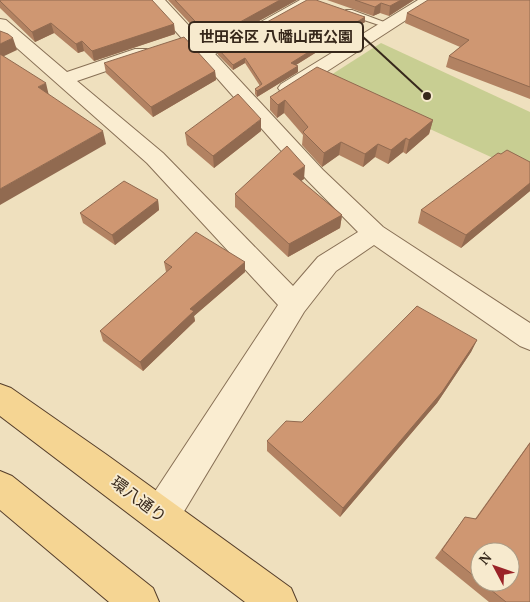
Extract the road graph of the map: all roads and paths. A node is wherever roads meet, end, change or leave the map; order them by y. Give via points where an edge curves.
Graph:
1 (156, 0) edge
2 (306, 0) edge
3 (429, 0) edge
4 (341, 10) edge
5 (0, 24) edge
6 (388, 25) junction
7 (154, 49) edge
8 (207, 55) junction
9 (64, 79) junction
10 (255, 109) junction
11 (374, 233) junction
12 (294, 304) junction
13 (530, 338) edge
14 (0, 398) edge
15 (0, 488) edge
16 (161, 515) junction
17 (139, 602) edge
18 (277, 602) edge

1 - 8 street via 181,40
2 - 8 lane
3 - 6 street
4 - 6 lane
5 - 9 street
6 - 10 street
7 - 9 street
8 - 10 street
9 - 12 street via 156,158
10 - 11 street
11 - 12 street via 327,264
11 - 13 street
12 - 16 street
14 - 16 main road, 環八通り
15 - 17 main road
16 - 18 main road, 環八通り

